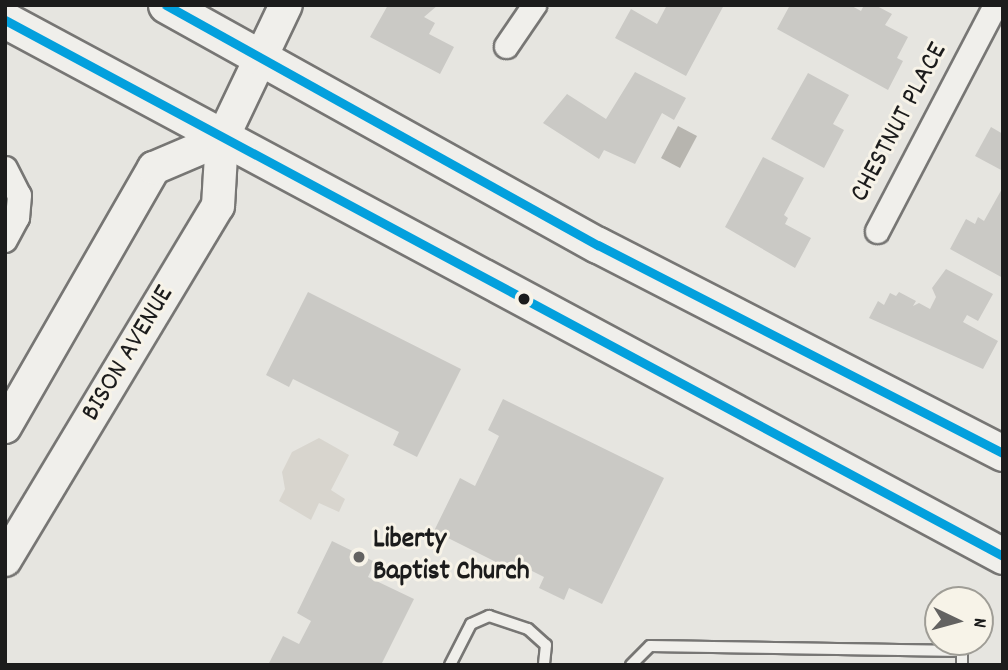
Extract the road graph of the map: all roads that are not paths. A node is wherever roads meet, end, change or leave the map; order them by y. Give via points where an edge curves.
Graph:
1 (166, 5) edge
2 (286, 5) edge
3 (534, 5) edge
4 (995, 5) edge
5 (5, 20) edge
6 (506, 46) dead end
7 (260, 56) junction
8 (222, 139) junction
9 (5, 168) edge
10 (877, 231) dead end
11 (5, 240) edge
12 (5, 427) edge
13 (1003, 453) edge
14 (1003, 556) edge
15 (5, 560) edge
16 (450, 665) edge
17 (544, 665) edge
18 (631, 665) edge
19 (962, 665) edge

1 - 7 main road
2 - 7 main road, BISON AVENUE
3 - 6 street
4 - 10 street, CHESTNUT PLACE
5 - 8 main road
7 - 8 main road, BISON AVENUE
7 - 13 main road via 598,245
8 - 12 main road via 154,167
8 - 14 main road
8 - 15 main road, BISON AVENUE via 218,206
9 - 11 street via 19,195 17,217
16 - 17 lane via 471,624 489,616 527,629 546,645
18 - 19 lane via 650,646 962,652

